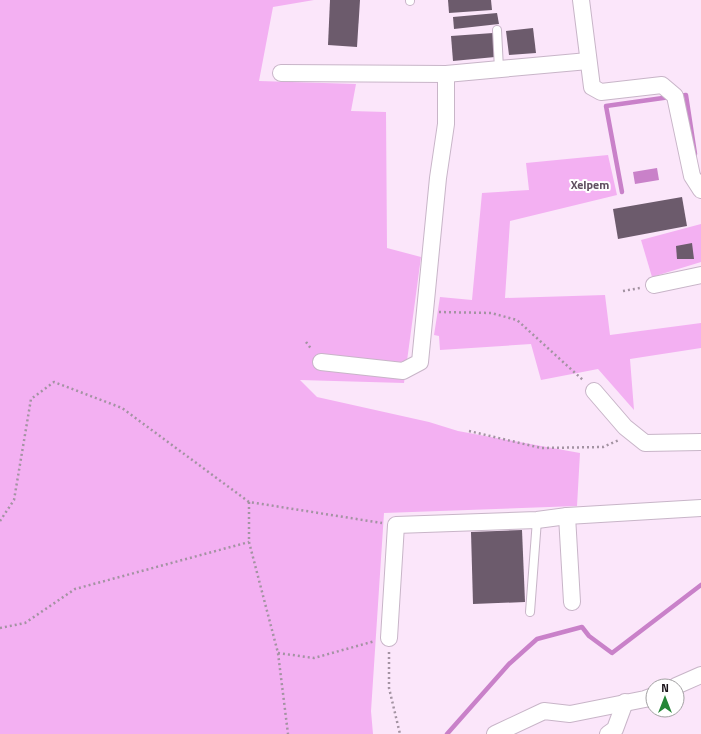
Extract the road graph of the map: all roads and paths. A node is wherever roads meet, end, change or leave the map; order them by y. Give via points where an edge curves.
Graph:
1 (581, 0) edge
2 (497, 30) dead end
3 (588, 60) junction
4 (500, 69) junction
5 (281, 73) dead end
6 (446, 74) junction
7 (701, 190) edge
8 (701, 275) edge
9 (654, 285) dead end
10 (424, 312) junction
11 (321, 362) dead end
12 (594, 391) joint
13 (469, 431) dead end
14 (634, 434) junction
15 (701, 442) edge
16 (249, 502) junction
17 (701, 508) edge
18 (567, 516) junction
19 (537, 520) junction
20 (0, 521) edge
21 (396, 525) junction
22 (249, 542) junction
23 (572, 602) dead end
24 (530, 612) dead end
25 (0, 628) edge
26 (389, 638) junction
27 (278, 653) junction
28 (701, 675) edge
29 (685, 682) edge
30 (645, 699) edge
31 (625, 702) junction
32 (288, 734) edge
33 (400, 734) edge
34 (495, 734) edge
35 (608, 734) edge

1 - 3 street
2 - 4 lane
3 - 4 street
3 - 7 street via 592,87 601,92 662,86 675,96 692,176
4 - 6 street
5 - 6 street
6 - 10 street via 446,124
8 - 9 street
10 - 11 street via 420,362 403,370
10 - 12 path via 491,313 517,320
12 - 14 street
13 - 14 path via 541,448 603,447
14 - 15 street via 645,443
16 - 20 path via 122,408 54,382 31,399 14,500
16 - 21 path
16 - 22 path
17 - 18 street
18 - 19 street
18 - 23 street
19 - 21 street
19 - 24 lane
21 - 26 street
22 - 25 path via 75,589 24,624
22 - 27 path
26 - 27 path via 314,658
26 - 33 path via 389,688
27 - 32 path
28 - 29 street
30 - 31 street
31 - 34 street via 570,714 544,711
31 - 35 street via 615,729

